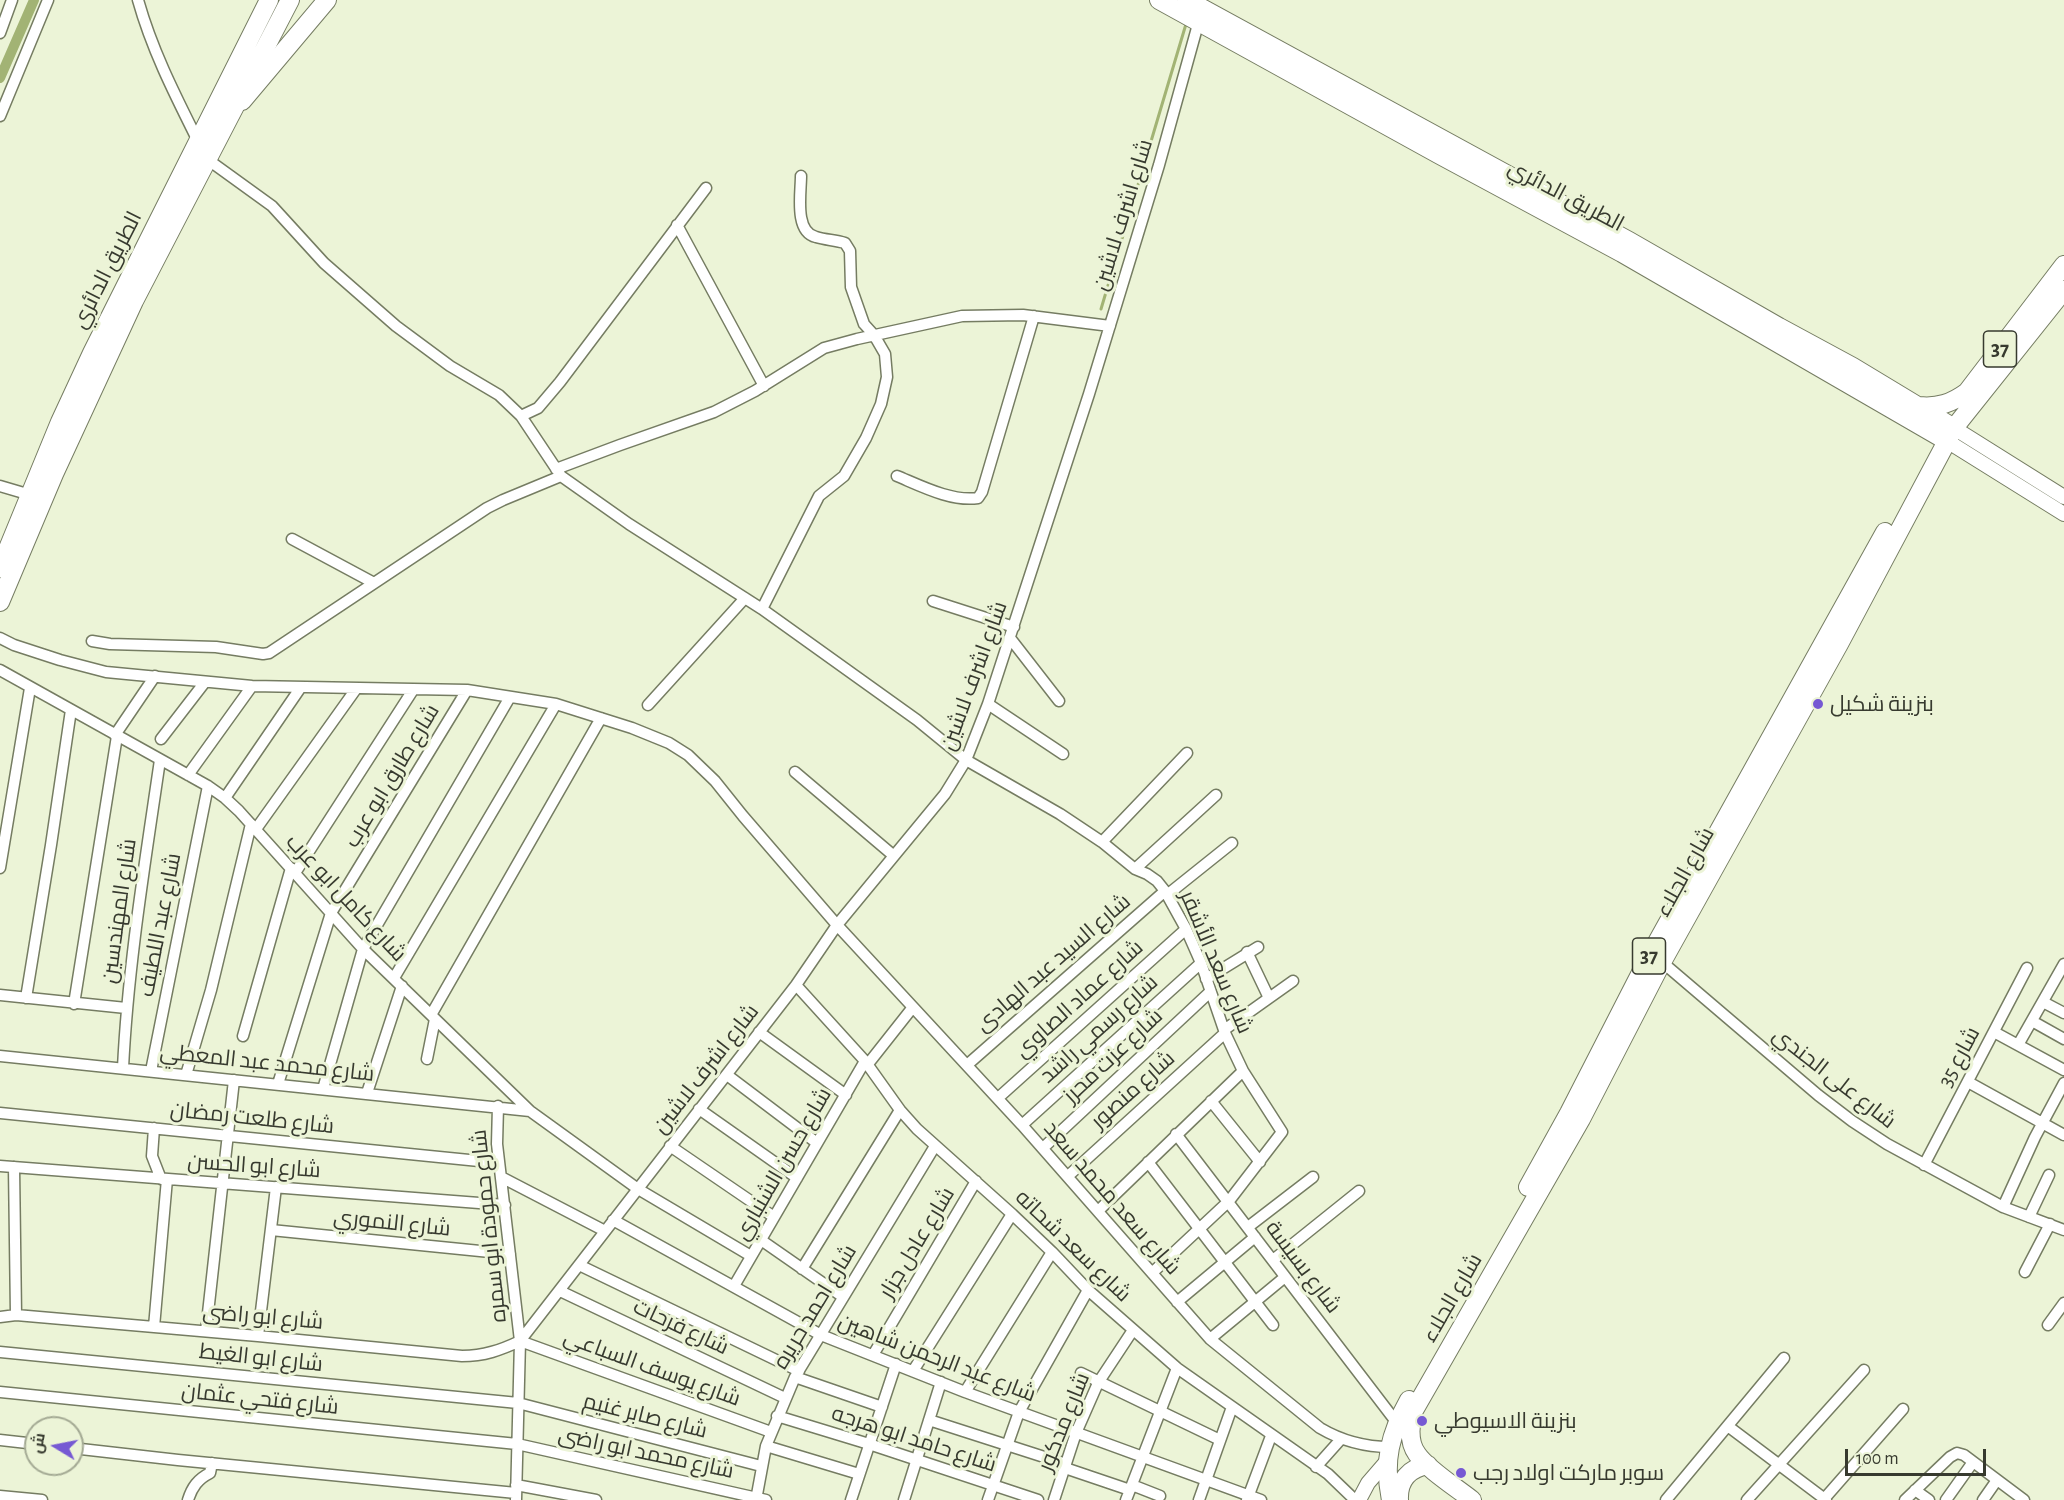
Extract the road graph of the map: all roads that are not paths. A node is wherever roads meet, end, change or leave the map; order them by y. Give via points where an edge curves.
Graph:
1 (12, 0) edge
2 (48, 0) edge
3 (138, 0) edge
4 (269, 0) edge
5 (290, 0) edge
6 (327, 0) edge
7 (1184, 8) edge
8 (0, 33) edge
9 (0, 116) edge
10 (228, 119) junction
11 (198, 141) junction
12 (207, 159) junction
13 (801, 176) dead end
14 (706, 188) dead end
15 (677, 225) junction
16 (2064, 265) edge
17 (2064, 290) edge
18 (1034, 316) junction
19 (1110, 326) junction
20 (874, 335) junction
21 (764, 386) junction
22 (1918, 406) junction
23 (521, 416) junction
24 (1946, 432) junction
25 (558, 473) junction
26 (897, 476) dead end
27 (0, 486) edge
28 (37, 497) junction
29 (2064, 497) edge
30 (2064, 514) edge
31 (292, 539) dead end
32 (0, 568) edge
33 (375, 584) junction
34 (745, 598) junction
35 (933, 601) dead end
36 (0, 602) edge
37 (762, 609) junction
38 (1014, 627) junction
39 (0, 638) edge
40 (1010, 638) junction
41 (1833, 641) junction
42 (92, 642) dead end
43 (0, 670) edge
44 (155, 676) junction
45 (205, 682) junction
46 (252, 686) junction
47 (301, 687) junction
48 (30, 688) junction
49 (356, 689) junction
50 (413, 690) junction
51 (467, 690) junction
52 (510, 697) junction
53 (1059, 701) dead end
54 (556, 704) junction
55 (988, 704) junction
56 (648, 705) dead end
57 (71, 710) junction
58 (601, 718) junction
59 (116, 736) junction
60 (161, 739) dead end
61 (1187, 753) dead end
62 (1063, 754) dead end
63 (160, 760) junction
64 (966, 760) junction
65 (795, 772) dead end
66 (188, 775) junction
67 (208, 786) junction
68 (1216, 795) dead end
69 (225, 798) junction
70 (254, 826) junction
71 (1102, 842) junction
72 (1232, 843) dead end
73 (894, 856) junction
74 (0, 868) edge
75 (1135, 869) junction
76 (293, 871) junction
77 (1166, 893) junction
78 (331, 912) junction
79 (837, 925) junction
80 (1186, 929) junction
81 (1258, 947) dead end
82 (363, 950) junction
83 (1246, 952) junction
84 (1662, 962) junction
85 (1201, 963) junction
86 (2027, 968) dead end
87 (2062, 970) edge
88 (1206, 979) junction
89 (1293, 981) dead end
90 (398, 982) junction
91 (796, 985) junction
92 (1210, 992) junction
93 (0, 995) edge
94 (26, 998) junction
95 (1269, 998) junction
96 (2043, 1002) junction
97 (75, 1004) junction
98 (913, 1007) junction
99 (126, 1008) junction
100 (2064, 1013) edge
101 (433, 1017) junction
102 (2032, 1021) junction
103 (759, 1032) junction
104 (1225, 1032) junction
105 (1994, 1032) junction
106 (243, 1036) dead end
107 (2064, 1039) edge
108 (2018, 1045) junction
109 (0, 1056) edge
110 (427, 1059) dead end
111 (867, 1063) junction
112 (967, 1065) junction
113 (123, 1068) junction
114 (2064, 1070) edge
115 (151, 1071) junction
116 (1243, 1071) junction
117 (186, 1075) junction
118 (727, 1075) junction
119 (234, 1080) junction
120 (1968, 1082) junction
121 (2064, 1083) edge
122 (278, 1084) junction
123 (323, 1089) junction
124 (367, 1093) junction
125 (846, 1095) junction
126 (998, 1098) junction
127 (1211, 1101) junction
128 (498, 1107) junction
129 (699, 1109) junction
130 (900, 1110) junction
131 (530, 1111) junction
132 (0, 1113) edge
133 (2042, 1123) junction
134 (1022, 1125) junction
135 (154, 1128) junction
136 (1176, 1134) junction
137 (2064, 1135) edge
138 (228, 1136) junction
139 (817, 1143) junction
140 (670, 1146) junction
141 (935, 1146) junction
142 (1043, 1148) junction
143 (1148, 1162) junction
144 (1260, 1162) junction
145 (499, 1163) junction
146 (1924, 1165) junction
147 (0, 1166) edge
148 (14, 1167) junction
149 (2049, 1175) dead end
150 (1068, 1176) junction
151 (501, 1177) junction
152 (1313, 1177) dead end
153 (164, 1179) junction
154 (797, 1179) junction
155 (976, 1181) junction
156 (222, 1183) junction
157 (276, 1187) junction
158 (638, 1189) junction
159 (1359, 1191) dead end
160 (1229, 1201) junction
161 (505, 1204) junction
162 (2003, 1207) junction
163 (1098, 1211) junction
164 (1012, 1214) junction
165 (2029, 1216) junction
166 (774, 1217) junction
167 (614, 1220) junction
168 (2050, 1224) junction
169 (1248, 1227) junction
170 (1199, 1229) junction
171 (271, 1230) junction
172 (2064, 1230) edge
173 (605, 1232) junction
174 (1508, 1236) junction
175 (1255, 1237) junction
176 (760, 1240) junction
177 (1052, 1252) junction
178 (510, 1254) junction
179 (751, 1256) junction
180 (1273, 1260) junction
181 (1224, 1262) junction
182 (579, 1265) junction
183 (802, 1269) junction
184 (2025, 1272) dead end
185 (1152, 1274) junction
186 (1285, 1277) junction
187 (734, 1286) junction
188 (1088, 1290) junction
189 (560, 1291) junction
190 (843, 1297) junction
191 (1177, 1302) junction
192 (1255, 1302) junction
193 (2062, 1308) edge
194 (16, 1315) junction
195 (0, 1317) edge
196 (2048, 1324) dead end
197 (1273, 1325) dead end
198 (154, 1327) junction
199 (1133, 1330) junction
200 (206, 1331) junction
201 (821, 1335) junction
202 (258, 1336) junction
203 (1210, 1339) junction
204 (520, 1341) junction
205 (0, 1352) edge
206 (873, 1355) junction
207 (1784, 1358) dead end
208 (896, 1364) junction
209 (1177, 1368) junction
210 (1864, 1370) dead end
211 (913, 1371) junction
212 (1081, 1373) dead end
213 (797, 1374) junction
214 (941, 1382) junction
215 (1098, 1383) junction
216 (0, 1392) edge
217 (965, 1392) junction
218 (785, 1398) junction
219 (518, 1403) junction
220 (882, 1407) junction
221 (1232, 1407) junction
222 (1903, 1409) dead end
223 (1019, 1412) junction
224 (1160, 1412) junction
225 (777, 1416) junction
226 (929, 1420) junction
227 (1398, 1423) junction
228 (1729, 1427) junction
229 (771, 1432) junction
230 (1076, 1433) junction
231 (1271, 1436) junction
232 (1341, 1439) junction
233 (0, 1440) edge
234 (1220, 1440) junction
235 (24, 1443) edge
236 (517, 1444) junction
237 (869, 1444) junction
238 (1006, 1445) junction
239 (766, 1446) junction
240 (84, 1449) edge
241 (1388, 1454) junction
242 (1142, 1457) junction
243 (916, 1460) junction
244 (1974, 1462) junction
245 (212, 1464) junction
246 (1779, 1464) junction
247 (1428, 1465) junction
248 (761, 1466) junction
249 (1065, 1466) junction
250 (1316, 1467) junction
251 (860, 1474) junction
252 (1206, 1480) junction
253 (1997, 1480) junction
254 (992, 1485) junction
255 (1915, 1490) junction
256 (1129, 1492) edge
257 (516, 1493) edge
258 (0, 1496) edge
259 (1014, 1496) edge
260 (1160, 1496) dead end
261 (1248, 1498) edge
262 (25, 1499) edge
263 (759, 1499) edge
264 (1825, 1499) edge
265 (2022, 1499) edge
266 (42, 1500) edge
267 (188, 1500) edge
268 (596, 1500) edge
269 (851, 1500) edge
270 (904, 1500) edge
271 (988, 1500) edge
272 (1038, 1500) edge
273 (1054, 1500) edge
274 (1199, 1500) edge
275 (1261, 1500) edge
276 (1361, 1500) edge
277 (1391, 1500) edge
278 (1399, 1500) edge
279 (1472, 1500) edge
280 (1666, 1500) edge
281 (1747, 1500) edge
282 (1905, 1500) edge
283 (1929, 1500) edge
284 (1946, 1500) edge
285 (1983, 1500) edge

1 - 8 street
2 - 9 street
3 - 11 street via 168,82
4 - 11 main road, الطريق الدائري
5 - 10 main road, الطريق الدائري
6 - 10 main road, الطريق الدائري
7 - 19 street, شارع اشرف لاشين via 1159,165
7 - 22 main road, الطريق الدائري via 1629,241
7 - 24 main road, الطريق الدائري via 1440,155
10 - 12 main road, الطريق الدائري
11 - 28 main road, الطريق الدائري via 92,353
12 - 23 street via 272,206 324,263 396,326 450,366 499,395
12 - 28 main road, الطريق الدائري
13 - 20 street via 802,226 807,234 845,243 850,251 851,287 864,324
14 - 15 street
15 - 21 street
15 - 23 street via 546,400
16 - 22 main road, 37 via 1967,392 1939,406
17 - 24 main road, 37
18 - 19 street
18 - 20 street via 962,316
18 - 26 street via 978,498 934,491
19 - 38 street, شارع اشرف لاشين
20 - 21 street via 824,348
20 - 37 street via 885,354 887,377 881,404 844,476 819,496
21 - 25 street via 714,412 620,445
22 - 24 main road, الطريق الدائري
23 - 25 street
24 - 29 street
24 - 30 street
24 - 41 main road, شارع الجلاء / 37
25 - 33 street via 488,508
25 - 34 street, شارع سعد الأشقر
27 - 28 street
28 - 32 main road, الطريق الدائري
28 - 36 main road, الطريق الدائري
31 - 33 street
33 - 42 street via 269,653
34 - 37 street, شارع سعد الأشقر
34 - 56 street
35 - 38 street
37 - 64 street, شارع سعد الأشقر
38 - 40 street, شارع اشرف لاشين
39 - 44 street, شارع سعد محمد سعد via 106,672
40 - 53 street
40 - 55 street, شارع اشرف لاشين
41 - 84 main road, شارع الجلاء / 37
41 - 174 main road, شارع الجلاء / 37 via 1651,953
43 - 48 street, شارع كامل ابو عرب
44 - 45 street, شارع سعد محمد سعد
44 - 59 street
45 - 46 street, شارع سعد محمد سعد
45 - 60 street
46 - 47 street, شارع سعد محمد سعد
46 - 66 street
47 - 49 street, شارع سعد محمد سعد
47 - 69 street
48 - 57 street, شارع كامل ابو عرب
48 - 74 street
49 - 50 street, شارع سعد محمد سعد
49 - 70 street
50 - 51 street, شارع سعد محمد سعد
50 - 76 street
51 - 52 street, شارع سعد محمد سعد
51 - 78 street, شارع طارق ابو عرب
52 - 54 street, شارع سعد محمد سعد
52 - 82 street
54 - 58 street, شارع سعد محمد سعد
54 - 90 street
55 - 62 street
55 - 64 street, شارع اشرف لاشين
57 - 59 street, شارع كامل ابو عرب
57 - 94 street
58 - 79 street, شارع سعد محمد سعد via 669,743 688,755 716,781
58 - 101 street
59 - 63 street, شارع كامل ابو عرب
59 - 97 street
61 - 71 street
63 - 66 street, شارع كامل ابو عرب
63 - 99 street, شارع المهندسين
64 - 71 street, شارع سعد الأشقر
64 - 73 street, شارع اشرف لاشين via 945,794
65 - 73 street
66 - 67 street, شارع كامل ابو عرب
67 - 69 street, شارع كامل ابو عرب
67 - 115 street, شارع عبد اللطيف
68 - 75 street
69 - 70 street, شارع كامل ابو عرب
70 - 76 street, شارع كامل ابو عرب
70 - 117 street
71 - 75 street, شارع سعد الأشقر
72 - 77 street, شارع السيد عبد الهادى
73 - 79 street, شارع اشرف لاشين
75 - 77 street, شارع سعد الأشقر via 1147,874
76 - 78 street, شارع كامل ابو عرب
76 - 106 street
77 - 80 street, شارع سعد الأشقر
77 - 112 street, شارع السيد عبد الهادى
78 - 82 street, شارع كامل ابو عرب
78 - 122 street, شارع طارق ابو عرب
79 - 91 street, شارع اشرف لاشين
79 - 98 street, شارع سعد محمد سعد
80 - 85 street, شارع سعد الأشقر
80 - 126 street, شارع عماد الصاوي
81 - 83 street
82 - 90 street, شارع كامل ابو عرب
82 - 123 street
83 - 88 street
83 - 95 street
84 - 146 street, شارع على الجندي via 1818,1095
84 - 174 main road, شارع الجلاء / 37 via 1581,1119
85 - 88 street, شارع سعد الأشقر
85 - 134 street, شارع رسمي راشد
86 - 105 street, شارع 35
87 - 96 street
88 - 92 street, شارع سعد الأشقر
89 - 95 street, شارع منصور
90 - 101 street, شارع كامل ابو عرب
90 - 124 street
91 - 103 street, شارع اشرف لاشين
91 - 111 street, شارع سعد شحاته
92 - 104 street, شارع سعد الأشقر
92 - 142 street, شارع عزت محرز
93 - 94 street
94 - 97 street
95 - 104 street, شارع منصور
96 - 100 street
96 - 102 street
97 - 99 street
98 - 111 street, شارع حسن الشنباري
98 - 112 street, شارع سعد محمد سعد
99 - 113 street, شارع المهندسين
101 - 110 street
101 - 131 street, شارع كامل ابو عرب
102 - 107 street
102 - 108 street
103 - 118 street, شارع اشرف لاشين
103 - 125 street
104 - 116 street, شارع سعد الأشقر
104 - 150 street, شارع منصور
105 - 108 street
105 - 120 street, شارع 35
108 - 114 street
109 - 113 street, شارع محمد عبد المعطي
111 - 125 street, شارع حسن الشنباري
111 - 130 street, شارع سعد شحاته
112 - 126 street, شارع سعد محمد سعد
113 - 115 street, شارع محمد عبد المعطي
115 - 117 street, شارع محمد عبد المعطي
116 - 127 street
116 - 144 street, شارع سعد الأشقر via 1281,1128 1281,1135
117 - 119 street, شارع محمد عبد المعطي
118 - 129 street, شارع اشرف لاشين
118 - 139 street
119 - 122 street, شارع محمد عبد المعطي
119 - 138 street
120 - 133 street
120 - 146 street, شارع 35
121 - 133 street
122 - 123 street, شارع محمد عبد المعطي
123 - 124 street, شارع محمد عبد المعطي
124 - 128 street, شارع محمد عبد المعطي
125 - 139 street, شارع حسن الشنباري
126 - 134 street, شارع سعد محمد سعد
127 - 136 street
127 - 144 street
128 - 131 street, شارع محمد عبد المعطي
128 - 145 street, شارع حمودة ابو سمره
129 - 140 street, شارع اشرف لاشين
129 - 154 street
130 - 141 street, شارع سعد شحاته
130 - 183 street
131 - 158 street, شارع كامل ابو عرب
132 - 135 street, شارع طلعت رمضان
133 - 137 street
133 - 162 street
134 - 142 street, شارع سعد محمد سعد
135 - 138 street, شارع طلعت رمضان
135 - 153 street via 152,1156
136 - 143 street
136 - 160 street, شارع بسيسة
138 - 145 street, شارع طلعت رمضان
138 - 156 street
139 - 154 street, شارع حسن الشنباري
140 - 158 street, شارع اشرف لاشين
140 - 166 street
141 - 155 street, شارع سعد شحاته
141 - 190 street, شارع احمد حريره
142 - 150 street, شارع سعد محمد سعد
143 - 163 street
143 - 170 street
144 - 160 street
145 - 151 street, شارع حمودة ابو سمره
146 - 162 street, شارع على الجندي
147 - 148 street, شارع ابو الحسن
148 - 153 street, شارع ابو الحسن
148 - 194 street
149 - 165 street
150 - 163 street, شارع سعد محمد سعد
151 - 161 street, شارع حمودة ابو سمره
151 - 173 street
152 - 169 street
153 - 156 street, شارع ابو الحسن
153 - 198 street
154 - 166 street, شارع حسن الشنباري
155 - 164 street, شارع سعد شحاته
155 - 206 street, شارع عادل جزار
156 - 157 street, شارع ابو الحسن
156 - 200 street
157 - 161 street, شارع ابو الحسن
157 - 171 street
158 - 167 street, شارع اشرف لاشين
158 - 179 street, شارع كامل ابو عرب
159 - 180 street
160 - 169 street, شارع بسيسة
160 - 170 street
161 - 178 street, شارع حمودة ابو سمره
162 - 165 street, شارع على الجندي
163 - 185 street, شارع سعد محمد سعد
164 - 177 street, شارع سعد شحاته
164 - 211 street
165 - 168 street, شارع على الجندي
166 - 176 street, شارع حسن الشنباري
167 - 173 street, شارع اشرف لاشين
167 - 187 street, شارع عبد الرحمن شاهين
168 - 172 street, شارع على الجندي
168 - 184 street
169 - 175 street, شارع بسيسة
170 - 181 street
170 - 185 street
171 - 178 street, شارع النموري
171 - 202 street
173 - 182 street, شارع اشرف لاشين
174 - 227 main road, شارع الجلاء / 37
174 - 247 main road, شارع الجلاء / 37 via 1413,1412 1412,1442 1416,1454
175 - 180 street, شارع بسيسة
175 - 181 street
176 - 179 street, شارع حسن الشنباري
176 - 183 street
177 - 188 street, شارع سعد شحاته
177 - 217 street
178 - 204 street, شارع حمودة ابو سمره
179 - 187 street, شارع حسن الشنباري
180 - 186 street, شارع بسيسة
181 - 191 street
181 - 192 street
182 - 189 street, شارع اشرف لاشين
182 - 213 street
183 - 190 street
185 - 191 street, شارع سعد محمد سعد
186 - 192 street
186 - 227 street, شارع بسيسة
187 - 201 street, شارع عبد الرحمن شاهين
188 - 199 street, شارع سعد شحاته
188 - 223 street
189 - 204 street, شارع اشرف لاشين
189 - 218 street, شارع فرحات
190 - 201 street, شارع احمد حريره
191 - 203 street, شارع سعد محمد سعد
192 - 197 street
192 - 203 street
193 - 196 street
194 - 195 street, شارع ابو راضى
194 - 198 street, شارع ابو راضى
198 - 200 street, شارع ابو راضى
199 - 209 street, شارع سعد شحاته
199 - 215 street, شارع مدكور
200 - 202 street, شارع ابو راضى
201 - 206 street, شارع عبد الرحمن شاهين
201 - 213 street, شارع احمد حريره
202 - 204 street, شارع ابو راضى via 462,1356 478,1356
203 - 232 street, شارع سعد محمد سعد via 1310,1422
204 - 219 street, شارع حمودة ابو سمره
204 - 229 street, شارع يوسف السباعي
205 - 219 street, شارع ابو الغيط
206 - 208 street, شارع عبد الرحمن شاهين
207 - 228 street
208 - 211 street, شارع عبد الرحمن شاهين
208 - 220 street
209 - 221 street, شارع سعد شحاته
209 - 224 street
210 - 246 street
211 - 214 street, شارع عبد الرحمن شاهين
212 - 215 street
213 - 218 street, شارع احمد حريره
213 - 220 street
214 - 217 street, شارع عبد الرحمن شاهين
214 - 226 street
215 - 224 street
215 - 230 street, شارع مدكور
216 - 236 street, شارع فتحي عثمان
217 - 223 street, شارع عبد الرحمن شاهين
218 - 225 street, شارع احمد حريره
219 - 236 street, شارع حمودة ابو سمره
219 - 248 street, شارع صابر غنيم
220 - 237 street
221 - 231 street, شارع سعد شحاته
221 - 234 street
222 - 264 street
223 - 230 street, شارع عبد الرحمن شاهين
223 - 238 street
224 - 234 street
224 - 242 street
225 - 229 street, شارع احمد حريره
225 - 237 street, شارع حامد ابو هرجه
226 - 238 street
226 - 243 street
227 - 241 main road, شارع الجلاء / 37
228 - 246 street
228 - 280 street
229 - 239 street, شارع احمد حريره
230 - 242 street, شارع عبد الرحمن شاهين
230 - 249 street, شارع مدكور
231 - 250 street, شارع سعد شحاته
231 - 261 street
232 - 241 street, شارع سعد محمد سعد
232 - 250 street
233 - 235 street
234 - 252 street
236 - 257 street, شارع حمودة ابو سمره
236 - 263 street, شارع محمد ابو راضى
237 - 243 street, شارع حامد ابو هرجه
237 - 251 street
238 - 249 street
238 - 254 street
239 - 248 street, شارع احمد حريره
239 - 251 street
240 - 245 street
241 - 276 street, شارع الجلاء
241 - 277 main road, شارع الجلاء / 37
242 - 252 street, شارع عبد الرحمن شاهين
242 - 256 street
243 - 254 street, شارع حامد ابو هرجه
243 - 270 street
244 - 253 street
244 - 255 street via 1954,1454
244 - 284 street
245 - 257 street
245 - 267 street via 210,1473 193,1486
246 - 264 street
246 - 281 street
247 - 278 main road via 1407,1475
247 - 279 main road, 37
248 - 263 street, شارع احمد حريره
249 - 256 street
249 - 273 street, شارع مدكور
250 - 276 street, شارع سعد شحاته
251 - 269 street
252 - 261 street, شارع عبد الرحمن شاهين
252 - 274 street
253 - 265 street
253 - 285 street
254 - 259 street, شارع حامد ابو هرجه
254 - 271 street
255 - 282 street
255 - 283 street
256 - 260 street
257 - 268 street
258 - 262 street
259 - 272 street, شارع حامد ابو هرجه
261 - 275 street, شارع عبد الرحمن شاهين
262 - 266 street

